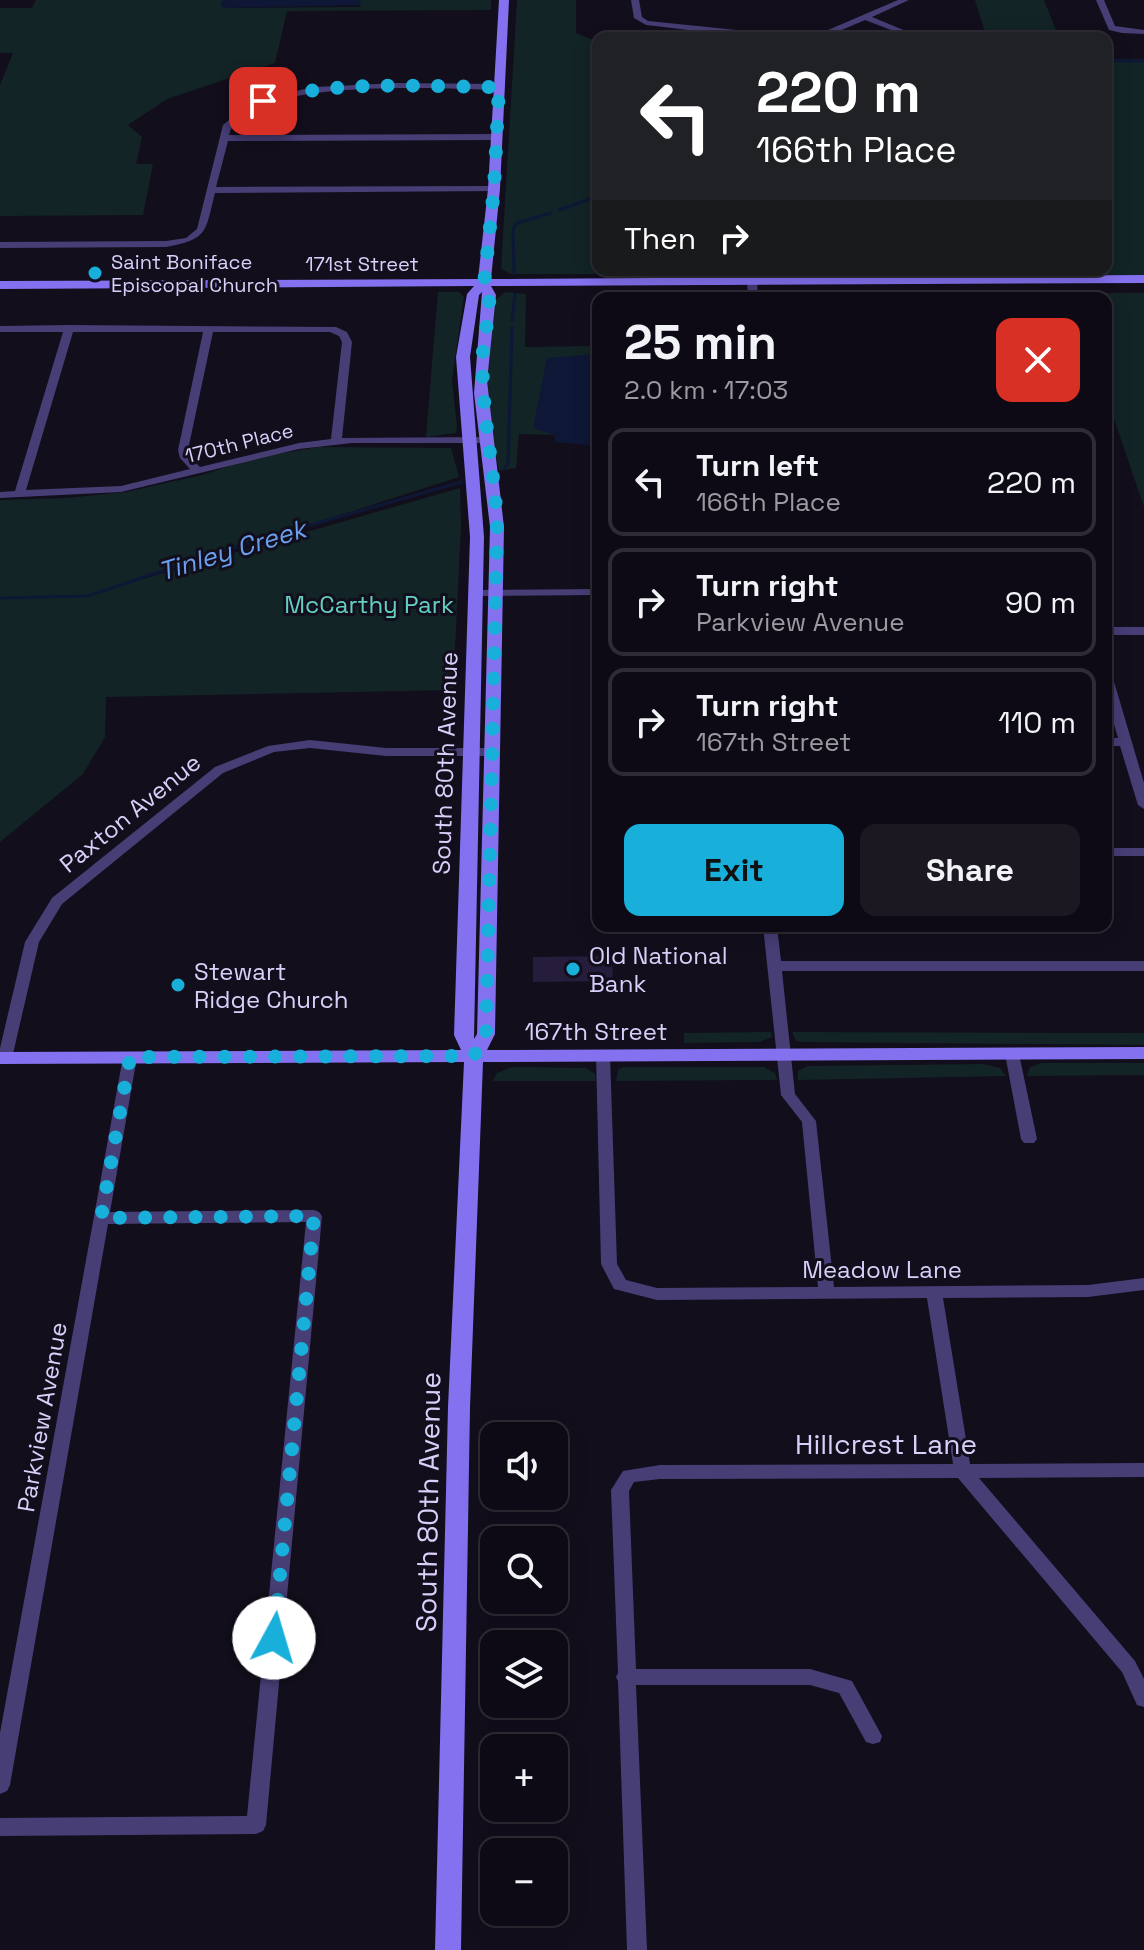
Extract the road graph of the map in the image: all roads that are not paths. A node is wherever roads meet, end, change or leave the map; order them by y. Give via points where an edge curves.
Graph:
1 (504, 0) edge
2 (635, 0) edge
3 (905, 0) edge
4 (1100, 0) edge
5 (864, 17) junction
6 (749, 32) edge
7 (830, 32) edge
8 (903, 32) edge
9 (1144, 32) edge
10 (499, 87) junction
11 (497, 137) junction
12 (224, 138) junction
13 (494, 189) junction
14 (212, 190) junction
15 (0, 245) edge
16 (1144, 279) edge
17 (484, 284) junction
18 (0, 285) edge
19 (1144, 287) edge
20 (752, 289) edge
21 (69, 328) junction
22 (209, 328) junction
23 (0, 329) edge
24 (488, 440) junction
25 (468, 441) junction
26 (336, 442) junction
27 (198, 471) junction
28 (0, 495) edge
29 (19, 495) junction
30 (592, 592) edge
31 (476, 593) junction
32 (496, 593) junction
33 (1112, 631) edge
34 (1144, 631) edge
35 (1112, 695) edge
36 (1112, 742) edge
37 (1126, 742) junction
38 (470, 752) junction
39 (493, 752) junction
40 (1144, 805) edge
41 (1112, 852) edge
42 (1144, 852) edge
43 (771, 932) edge
44 (774, 966) junction
45 (1144, 966) edge
46 (1144, 1053) edge
47 (783, 1054) junction
48 (1012, 1054) junction
49 (603, 1055) junction
50 (474, 1056) junction
51 (130, 1057) junction
52 (3, 1058) edge
53 (1029, 1139) dead end
54 (101, 1218) junction
55 (1144, 1284) edge
56 (827, 1293) junction
57 (934, 1293) junction
58 (962, 1470) junction
59 (1144, 1470) edge
60 (625, 1677) junction
61 (1144, 1699) edge
62 (873, 1736) dead end
63 (0, 1785) edge
64 (0, 1827) edge
65 (448, 1950) edge
66 (637, 1950) edge

1 - 10 street, South 80th Avenue
2 - 6 street via 641,21
3 - 5 street
4 - 9 street via 1112,28
5 - 7 street
5 - 8 street
10 - 11 street, South 80th Avenue
10 - 12 street via 293,92 240,112 227,125
11 - 12 street
11 - 13 street, South 80th Avenue
12 - 14 street
13 - 14 street
13 - 17 street, South 80th Avenue
14 - 15 street via 201,230 189,240
16 - 20 street, 171st Street
17 - 18 street, 171st Street
17 - 20 street, 171st Street via 503,289
17 - 24 street, South 80th Avenue via 490,295 481,392
17 - 25 street, South 80th Avenue via 473,294 463,357
19 - 20 street, 171st Street
21 - 22 street
21 - 23 street
21 - 29 street
22 - 26 street via 325,328 343,334 347,342
22 - 27 street via 183,450
24 - 25 street, 170th Place
24 - 32 street, South 80th Avenue via 495,489
25 - 26 street, 170th Place
25 - 31 street, South 80th Avenue via 477,529
26 - 27 street, 170th Place via 253,455
27 - 29 street, 170th Place via 121,489
28 - 29 street, 170th Place
30 - 32 street
31 - 32 street
31 - 38 street, South 80th Avenue
32 - 39 street, South 80th Avenue
33 - 34 street
35 - 37 street
36 - 37 street
37 - 40 street
38 - 39 street, Paxton Avenue
38 - 50 street, South 80th Avenue via 463,1035
38 - 52 street, Paxton Avenue via 386,752 310,744 272,749 219,770 57,901 32,942
39 - 50 street, South 80th Avenue via 486,1034
41 - 42 street
43 - 44 street
44 - 45 street
44 - 47 street
46 - 48 street, 167th Street
47 - 48 street, 167th Street
47 - 49 street, 167th Street
47 - 56 street via 788,1095 809,1121
48 - 53 street
49 - 50 street, 167th Street
49 - 56 street, Meadow Lane via 609,1264 620,1285 657,1294
50 - 51 street, 167th Street
50 - 65 street, South 80th Avenue via 459,1407
51 - 52 street, 167th Street
51 - 54 street, Parkview Avenue
54 - 63 street, Parkview Avenue
54 - 64 street via 314,1216 256,1825
55 - 57 street, Meadow Lane via 1088,1291
56 - 57 street, Meadow Lane
57 - 58 street
58 - 59 street, Hillcrest Lane
58 - 60 street, Hillcrest Lane via 629,1476 620,1490
58 - 61 street via 1129,1667
60 - 62 street via 810,1677 845,1687
60 - 66 street

